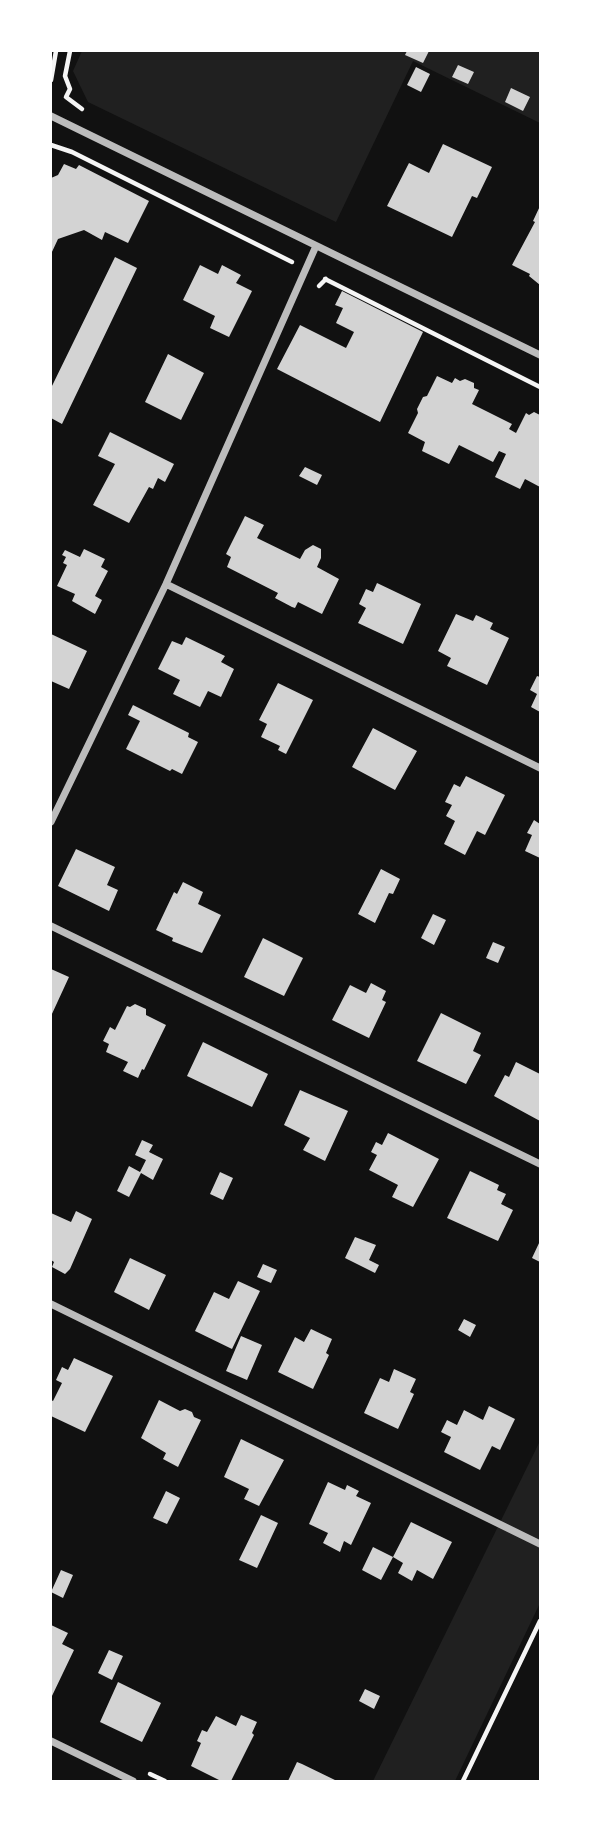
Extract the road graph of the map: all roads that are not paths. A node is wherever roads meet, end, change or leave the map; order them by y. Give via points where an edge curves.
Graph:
1 (52, 117) edge
2 (316, 246) junction
3 (540, 355) edge
4 (166, 584) junction
5 (540, 768) edge
6 (51, 822) edge
7 (51, 926) edge
8 (540, 1164) edge
9 (51, 1304) edge
10 (540, 1544) edge
11 (51, 1741) edge
12 (133, 1781) edge

1 - 2 street
2 - 3 street
2 - 4 street
4 - 5 street
4 - 6 street
7 - 8 street
9 - 10 street
11 - 12 street

